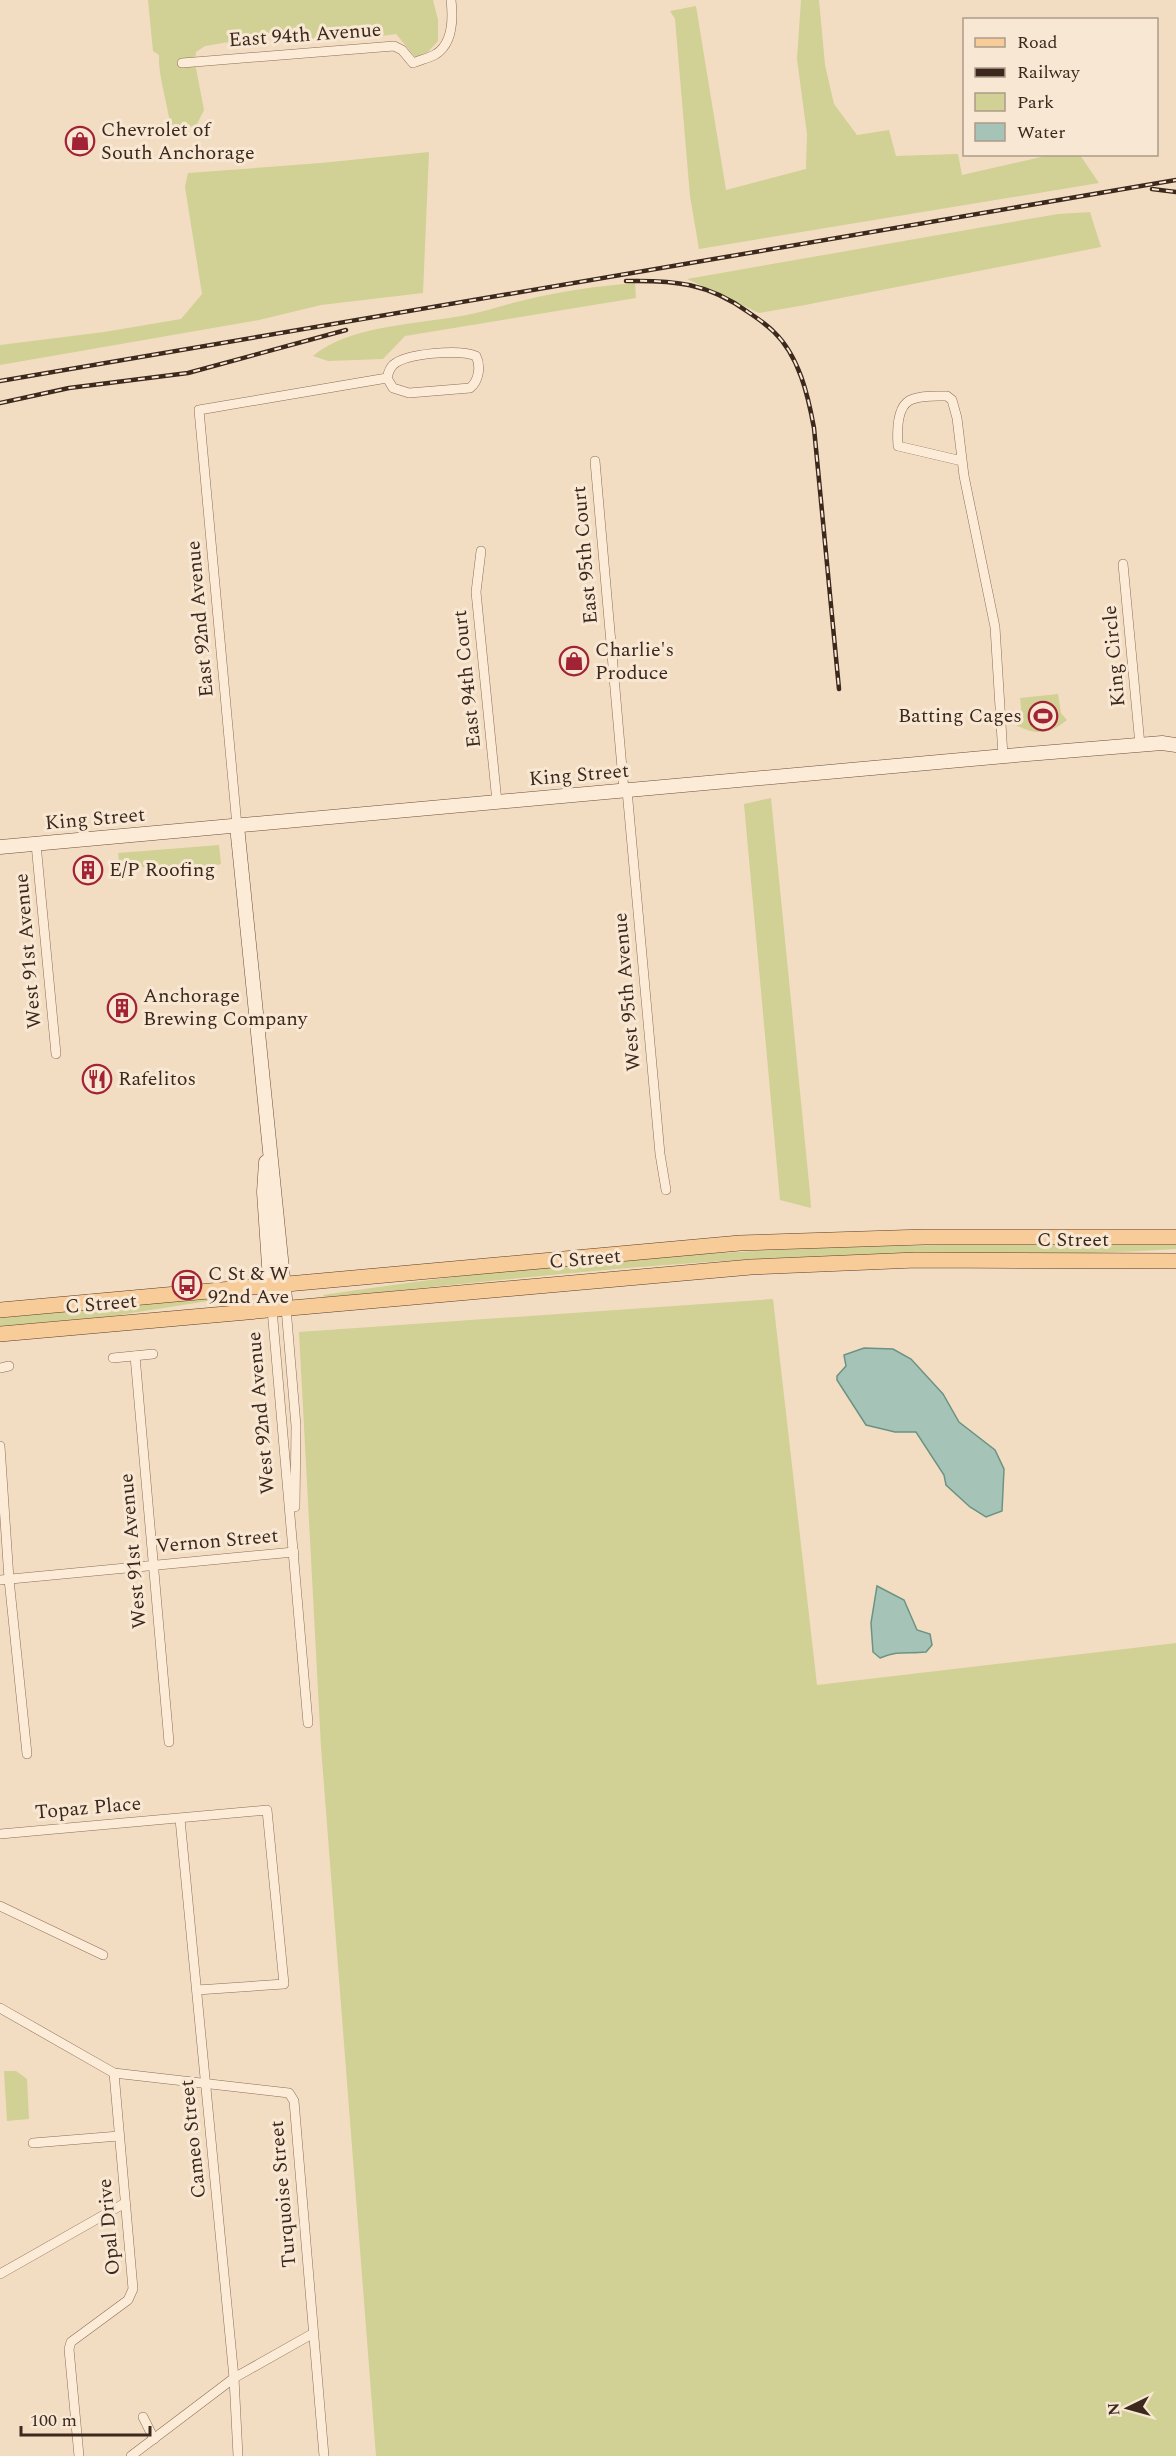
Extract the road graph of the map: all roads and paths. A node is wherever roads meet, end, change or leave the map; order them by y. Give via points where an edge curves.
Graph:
1 (451, 0) edge
2 (182, 63) dead end
3 (387, 378) junction
4 (595, 460) dead end
5 (962, 460) junction
6 (481, 551) dead end
7 (1124, 564) dead end
8 (1176, 737) edge
9 (1162, 743) junction
10 (1140, 745) junction
11 (1176, 745) edge
12 (1003, 756) junction
13 (625, 790) junction
14 (497, 802) junction
15 (237, 826) junction
16 (36, 844) junction
17 (0, 847) edge
18 (56, 1054) dead end
19 (666, 1190) dead end
20 (1176, 1237) edge
21 (1176, 1261) edge
22 (277, 1284) junction
23 (279, 1308) junction
24 (0, 1310) edge
25 (0, 1334) edge
26 (153, 1354) dead end
27 (135, 1356) junction
28 (113, 1358) dead end
29 (0, 1446) edge
30 (294, 1552) junction
31 (152, 1565) junction
32 (5, 1580) edge
33 (308, 1723) dead end
34 (169, 1742) dead end
35 (27, 1754) dead end
36 (180, 1819) junction
37 (0, 1834) edge
38 (0, 1906) edge
39 (103, 1955) dead end
40 (197, 1990) junction
41 (0, 2008) edge
42 (114, 2073) junction
43 (205, 2084) junction
44 (119, 2136) junction
45 (33, 2144) dead end
46 (126, 2203) junction
47 (0, 2274) edge
48 (312, 2334) junction
49 (234, 2378) junction
50 (143, 2417) dead end
51 (154, 2439) junction
52 (78, 2456) edge
53 (131, 2456) edge
54 (238, 2456) edge
55 (324, 2456) edge

1 - 2 street, East 94th Avenue via 454,21 448,37 438,53 413,63 394,46
3 - 3 street via 393,388 409,393 470,388 479,363 476,356 462,351 406,358 393,366
3 - 15 street, East 92nd Avenue via 199,410
4 - 13 street, East 95th Court
5 - 5 street via 952,400 947,396 912,399 905,405 899,418 898,446
5 - 12 street via 994,627
6 - 14 street, East 94th Court via 476,592
7 - 10 street, King Circle
8 - 9 street, King Street
9 - 10 street, King Street
9 - 11 street, King Street
10 - 12 street, King Street
12 - 13 street, King Street
13 - 14 street, King Street
13 - 19 street, West 95th Avenue
14 - 15 street, King Street
15 - 16 street, King Street
15 - 22 street, West 92nd Avenue via 268,1127 264,1192
16 - 17 street, King Street
16 - 18 street, West 91st Avenue
20 - 22 main road, C Street via 763,1242
21 - 23 main road, C Street via 916,1260 751,1267
22 - 23 street, West 92nd Avenue
22 - 24 main road, C Street
23 - 25 main road, C Street
23 - 30 street, West 92nd Avenue via 278,1395
23 - 30 street, West 92nd Avenue via 296,1426
26 - 27 street
27 - 28 street
27 - 31 street, West 91st Avenue
29 - 32 street
30 - 31 street, Vernon Street
30 - 33 street, West 92nd Avenue
31 - 32 street, Vernon Street
31 - 34 street, West 91st Avenue
32 - 35 street
36 - 37 street, Topaz Place
36 - 40 street, Cameo Street
36 - 40 street, Topaz Place via 267,1810 284,1984
38 - 39 street
40 - 43 street, Cameo Street
41 - 42 street, Turquoise Street
42 - 43 street, Turquoise Street
42 - 44 street, Opal Drive
43 - 48 street, Turquoise Street via 290,2093 294,2101
43 - 49 street, Cameo Street
44 - 45 street
44 - 46 street, Opal Drive
46 - 47 street
46 - 52 street, Opal Drive via 132,2295 76,2336 69,2349
48 - 49 street
48 - 55 street, Turquoise Street
49 - 51 street
49 - 54 street, Cameo Street
50 - 51 street
51 - 53 street

